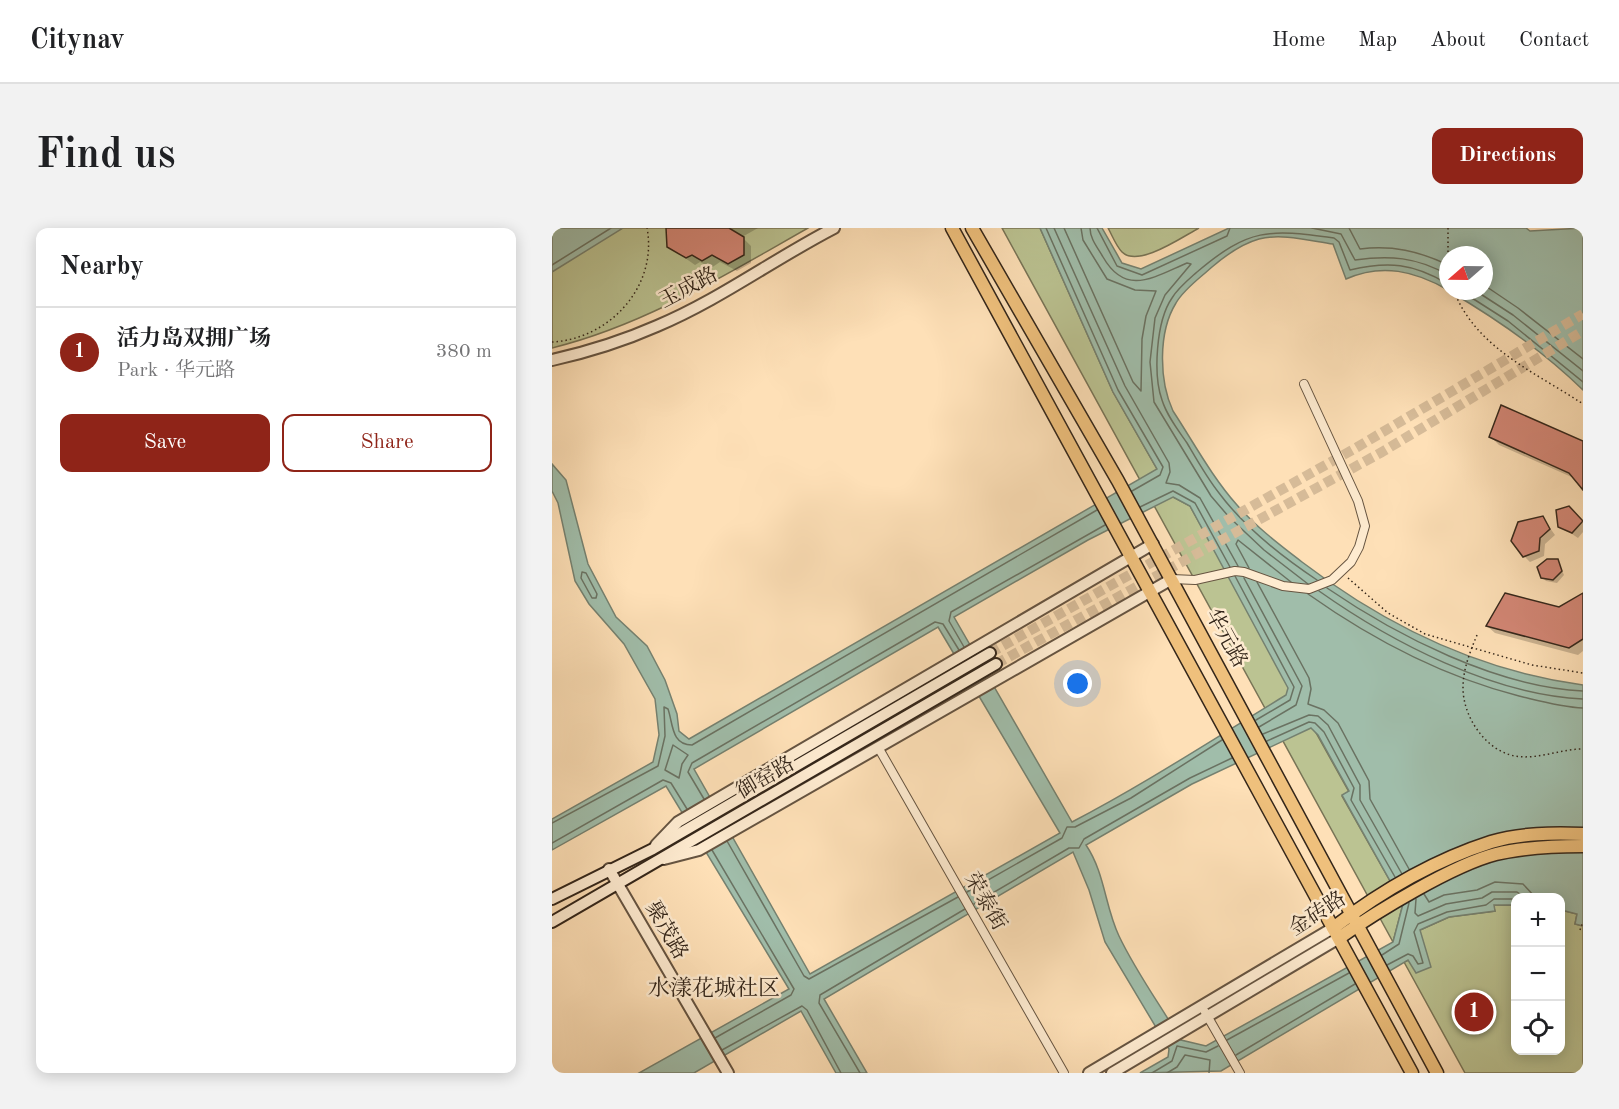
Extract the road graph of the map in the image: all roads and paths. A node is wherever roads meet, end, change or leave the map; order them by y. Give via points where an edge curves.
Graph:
1 (647, 228) edge
2 (834, 228) edge
3 (952, 228) edge
4 (972, 228) edge
5 (1448, 228) edge
6 (1448, 246) edge
7 (1458, 300) edge
8 (552, 342) edge
9 (552, 360) edge
10 (1304, 384) dead end
11 (1583, 404) edge
12 (1153, 544) junction
13 (1132, 556) junction
14 (1341, 572) junction
15 (1172, 579) junction
16 (1151, 591) junction
17 (1477, 635) dead end
18 (1472, 647) junction
19 (990, 653) tunnel mouth
20 (996, 664) tunnel mouth
21 (1583, 673) edge
22 (878, 747) junction
23 (1583, 749) edge
24 (732, 824) junction
25 (682, 826) junction
26 (1583, 834) edge
27 (1583, 846) edge
28 (609, 869) junction
29 (619, 885) junction
30 (552, 899) edge
31 (1354, 920) junction
32 (552, 922) edge
33 (1583, 922) edge
34 (1580, 930) dead end
35 (1336, 933) junction
36 (1204, 1012) junction
37 (1157, 1040) junction
38 (726, 1071) edge
39 (1239, 1072) edge
40 (1064, 1073) edge
41 (1089, 1073) edge
42 (1112, 1073) edge
43 (1412, 1073) edge
44 (1437, 1073) edge

1 - 8 path via 650,244 646,271 633,298 601,327 584,336
2 - 9 street, 玉成路 via 658,326 590,351
3 - 13 main road
4 - 12 main road, 华元路
5 - 6 path
7 - 11 path via 1484,339
10 - 14 street via 1358,501 1365,526 1359,547
12 - 13 street
12 - 15 main road, 华元路
13 - 16 main road
13 - 25 street via 718,799
14 - 15 street via 1309,589 1294,589 1235,571 1195,580
14 - 18 path via 1380,607 1414,629
15 - 16 street
15 - 31 main road, 华元路
16 - 22 street
16 - 35 main road
17 - 18 path, bridge
18 - 21 path via 1532,665
18 - 23 path, bridge via 1463,690 1472,719 1485,741 1503,753 1522,757
19 - 25 street, 御窑路
20 - 24 street, 御窑路
22 - 24 street
22 - 40 street, 荣泰街
24 - 29 street, 御窑路
25 - 28 street, 御窑路 via 653,849
26 - 31 main road, 金砖路 via 1544,833 1493,842 1450,858 1386,892
27 - 31 main road, 金砖路 via 1534,847 1494,855 1448,874 1387,908
28 - 29 street, 聚茂路
28 - 30 street, 御窑路
29 - 32 street, 御窑路
29 - 38 street, 聚茂路
31 - 35 main road, 金砖路
31 - 44 main road, 华元路
33 - 34 path
35 - 36 street, 金砖路
35 - 43 main road
36 - 37 street, 金砖路
36 - 39 street
37 - 41 street, 金砖路
37 - 42 street, 金砖路

